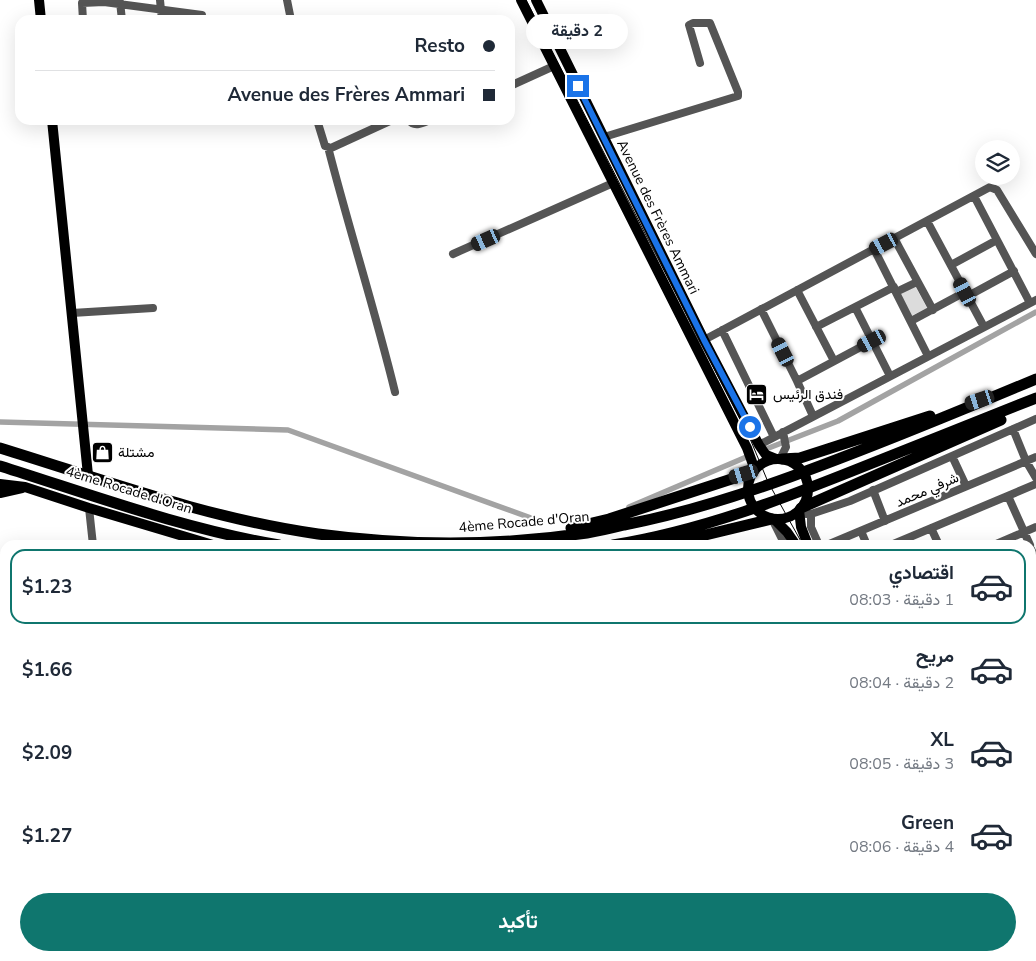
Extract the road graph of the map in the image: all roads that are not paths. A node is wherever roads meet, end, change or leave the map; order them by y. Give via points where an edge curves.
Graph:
1 (39, 0) edge
2 (160, 0) edge
3 (286, 0) edge
4 (521, 0) edge
5 (536, 0) edge
6 (104, 1) edge
7 (120, 2) edge
8 (161, 10) junction
9 (40, 15) edge
10 (83, 15) edge
11 (121, 15) edge
12 (162, 15) edge
13 (202, 15) edge
14 (290, 15) edge
15 (700, 63) dead end
16 (554, 66) junction
17 (515, 84) edge
18 (53, 125) edge
19 (319, 125) edge
20 (381, 125) edge
21 (604, 137) junction
22 (328, 147) junction
23 (613, 183) junction
24 (974, 196) junction
25 (927, 221) junction
26 (894, 238) junction
27 (997, 240) junction
28 (874, 249) junction
29 (453, 254) dead end
30 (1036, 254) edge
31 (951, 265) junction
32 (1014, 271) junction
33 (917, 282) junction
34 (798, 290) junction
35 (895, 290) junction
36 (967, 294) junction
37 (1033, 301) edge
38 (855, 307) junction
39 (153, 308) dead end
40 (761, 309) junction
41 (932, 310) junction
42 (72, 313) junction
43 (911, 321) junction
44 (816, 326) junction
45 (984, 327) junction
46 (722, 330) junction
47 (704, 340) junction
48 (872, 341) junction
49 (928, 356) junction
50 (834, 362) junction
51 (890, 376) junction
52 (1036, 379) edge
53 (798, 381) junction
54 (395, 392) dead end
55 (996, 396) junction
56 (1036, 398) edge
57 (1036, 403) edge
58 (813, 416) junction
59 (1036, 419) edge
60 (1013, 429) junction
61 (774, 437) junction
62 (785, 438) junction
63 (0, 448) edge
64 (761, 449) junction
65 (952, 456) junction
66 (1036, 457) edge
67 (779, 459) junction
68 (1026, 461) junction
69 (0, 466) edge
70 (753, 467) junction
71 (0, 472) edge
72 (22, 473) junction
73 (88, 475) junction
74 (1036, 478) edge
75 (0, 484) edge
76 (1036, 484) edge
77 (966, 486) junction
78 (26, 487) junction
79 (873, 490) junction
80 (0, 492) edge
81 (1008, 496) junction
82 (89, 508) junction
83 (803, 510) junction
84 (773, 519) junction
85 (885, 521) junction
86 (1036, 527) edge
87 (932, 528) junction
88 (861, 531) junction
89 (1024, 532) junction
90 (92, 540) edge
91 (196, 540) edge
92 (253, 540) edge
93 (374, 540) edge
94 (496, 540) edge
95 (508, 540) edge
96 (638, 540) edge
97 (682, 540) edge
98 (783, 540) edge
99 (793, 540) edge
100 (806, 540) edge
101 (816, 540) edge
102 (839, 540) edge
103 (866, 540) edge
104 (903, 540) edge
105 (937, 540) edge
106 (1006, 540) edge
107 (1028, 540) edge

1 - 9 main road
2 - 8 street
3 - 14 street
4 - 16 main road, Avenue des Frères Ammari
5 - 21 main road, Avenue des Frères Ammari
6 - 7 street
6 - 10 street via 82,3
7 - 8 street
7 - 11 street
8 - 12 street
8 - 13 street
15 - 21 street via 689,25 710,22 738,96
16 - 17 street
16 - 23 main road, Avenue des Frères Ammari
18 - 42 main road
19 - 22 street
20 - 22 street
21 - 47 main road, Avenue des Frères Ammari
22 - 54 street
23 - 29 street
23 - 70 main road, Avenue des Frères Ammari via 747,448
24 - 25 street
24 - 27 street
24 - 30 street via 990,187 996,188
25 - 26 street
25 - 31 street
26 - 28 street
26 - 33 street
27 - 31 street
27 - 32 street
28 - 34 street
28 - 35 street
31 - 36 street
32 - 36 street
32 - 37 street
33 - 35 street
33 - 41 street
34 - 40 street
34 - 44 street
35 - 38 street
35 - 43 street
36 - 41 street
36 - 45 street
37 - 45 street
38 - 44 street
38 - 48 street
39 - 42 street
40 - 46 street
40 - 53 street
41 - 43 street
42 - 73 main road
43 - 49 street
44 - 50 street
45 - 49 street
46 - 47 street
46 - 61 street
47 - 64 main road, Avenue des Frères Ammari
48 - 50 street
48 - 51 street
49 - 51 street
50 - 53 street
51 - 58 street
52 - 55 highway, 4ème Rocade d'Oran
53 - 58 street
55 - 67 highway via 800,458
55 - 95 highway, 4ème Rocade d'Oran via 736,496 660,518 590,533
56 - 96 highway via 743,513
57 - 83 highway
58 - 62 street
59 - 60 street
60 - 65 street
60 - 68 street
61 - 62 street
61 - 64 street
62 - 67 street via 786,450
63 - 73 highway, 4ème Rocade d'Oran
64 - 67 main road via 769,457
65 - 77 street
65 - 79 street
66 - 68 street, شرفي محمد
67 - 70 main road
67 - 83 main road via 795,464 807,482
68 - 74 street
68 - 77 street, شرفي محمد
69 - 72 highway, 4ème Rocade d'Oran
70 - 84 main road via 748,496 757,511
70 - 94 highway via 633,512 586,525
71 - 72 highway
72 - 92 highway, 4ème Rocade d'Oran via 192,526
73 - 93 highway, 4ème Rocade d'Oran via 194,507 272,526
75 - 78 main road
76 - 81 street
77 - 85 street, شرفي محمد
78 - 80 main road
78 - 82 main road
79 - 83 street via 850,500
79 - 85 street
81 - 87 street
81 - 89 street
82 - 90 street
82 - 91 main road
83 - 84 main road via 788,518
83 - 100 main road via 800,527
83 - 101 street
84 - 97 highway
84 - 98 street
84 - 99 main road
85 - 88 street, شرفي محمد
86 - 89 street
87 - 104 street
87 - 105 street
88 - 102 street, شرفي محمد
88 - 103 street
89 - 106 street
89 - 107 street

